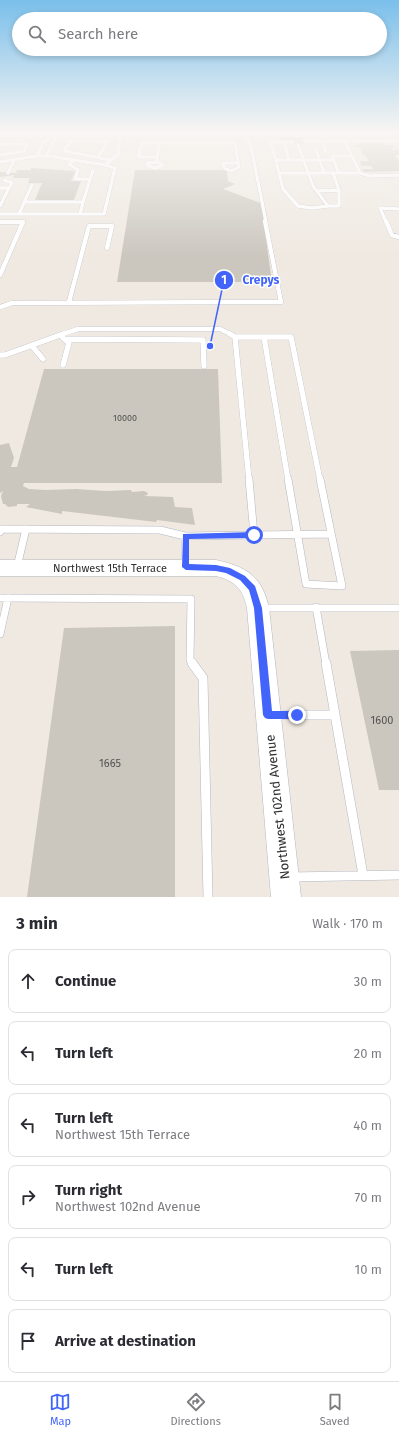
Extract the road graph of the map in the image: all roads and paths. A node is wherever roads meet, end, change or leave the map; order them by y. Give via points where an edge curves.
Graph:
1 (279, 173) edge
2 (308, 173) edge
3 (333, 173) edge
4 (77, 174) edge
5 (92, 174) edge
6 (114, 174) edge
7 (257, 174) edge
8 (363, 174) edge
9 (399, 175) edge
10 (90, 179) junction
11 (2, 180) edge
12 (32, 185) dead end
13 (0, 188) edge
14 (9, 188) junction
15 (339, 190) junction
16 (317, 191) junction
17 (0, 196) edge
18 (5, 196) junction
19 (24, 202) junction
20 (43, 202) junction
21 (63, 202) junction
22 (83, 202) junction
23 (0, 206) edge
24 (328, 206) junction
25 (399, 209) edge
26 (0, 214) edge
27 (19, 214) junction
28 (39, 214) junction
29 (60, 214) junction
30 (80, 214) junction
31 (0, 222) edge
32 (399, 237) edge
33 (108, 248) dead end
34 (0, 275) edge
35 (69, 302) junction
36 (0, 306) edge
37 (63, 337) junction
38 (234, 337) junction
39 (264, 337) junction
40 (32, 346) junction
41 (0, 355) edge
42 (43, 359) dead end
43 (63, 365) dead end
44 (204, 366) dead end
45 (26, 529) junction
46 (0, 532) edge
47 (297, 534) junction
48 (331, 534) junction
49 (254, 535) junction
50 (185, 536) junction
51 (186, 567) junction
52 (9, 568) edge
53 (243, 578) joint
54 (4, 598) edge
55 (316, 607) junction
56 (258, 608) junction
57 (399, 608) edge
58 (0, 634) edge
59 (268, 715) junction
60 (335, 715) junction
61 (399, 875) edge
62 (363, 876) junction
63 (285, 887) edge
64 (208, 897) edge

1 - 24 lane via 283,189 298,206
2 - 16 lane
3 - 15 lane
4 - 10 lane via 75,179
5 - 10 lane
6 - 30 lane via 104,214
7 - 35 lane via 281,302
8 - 9 lane
10 - 22 lane
11 - 14 lane via 12,183
12 - 19 lane
13 - 14 lane
14 - 18 lane
15 - 16 lane
15 - 24 lane via 339,206
16 - 24 lane
17 - 18 lane
18 - 23 lane
19 - 20 lane
19 - 27 lane
20 - 21 lane
20 - 28 lane
21 - 22 lane
21 - 29 lane
22 - 30 lane
25 - 32 lane via 380,208 392,234
26 - 27 lane
27 - 28 lane
28 - 29 lane
29 - 30 lane
31 - 34 lane via 23,222
33 - 35 lane via 112,226 89,226
35 - 36 lane via 12,303
37 - 38 lane via 78,329 220,329
37 - 40 lane
37 - 43 lane via 69,343
37 - 44 lane via 203,340
38 - 39 lane
38 - 49 lane
39 - 47 lane
39 - 48 lane via 291,337
40 - 41 lane
40 - 42 lane
45 - 46 lane via 1,529
45 - 50 lane via 160,530
45 - 52 lane
47 - 48 lane
47 - 48 lane via 306,584 342,586
47 - 49 lane
49 - 50 lane
50 - 51 lane
51 - 52 main road, Northwest 15th Terrace
51 - 53 main road, Northwest 15th Terrace via 228,570
53 - 56 main road, Northwest 102nd Avenue via 252,588
54 - 58 lane
54 - 64 lane via 191,599 190,660 203,678
55 - 56 lane
55 - 57 lane
55 - 60 lane
56 - 59 main road, Northwest 102nd Avenue
59 - 60 lane
59 - 63 main road, Northwest 102nd Avenue
60 - 62 lane
61 - 62 lane
62 - 63 lane

